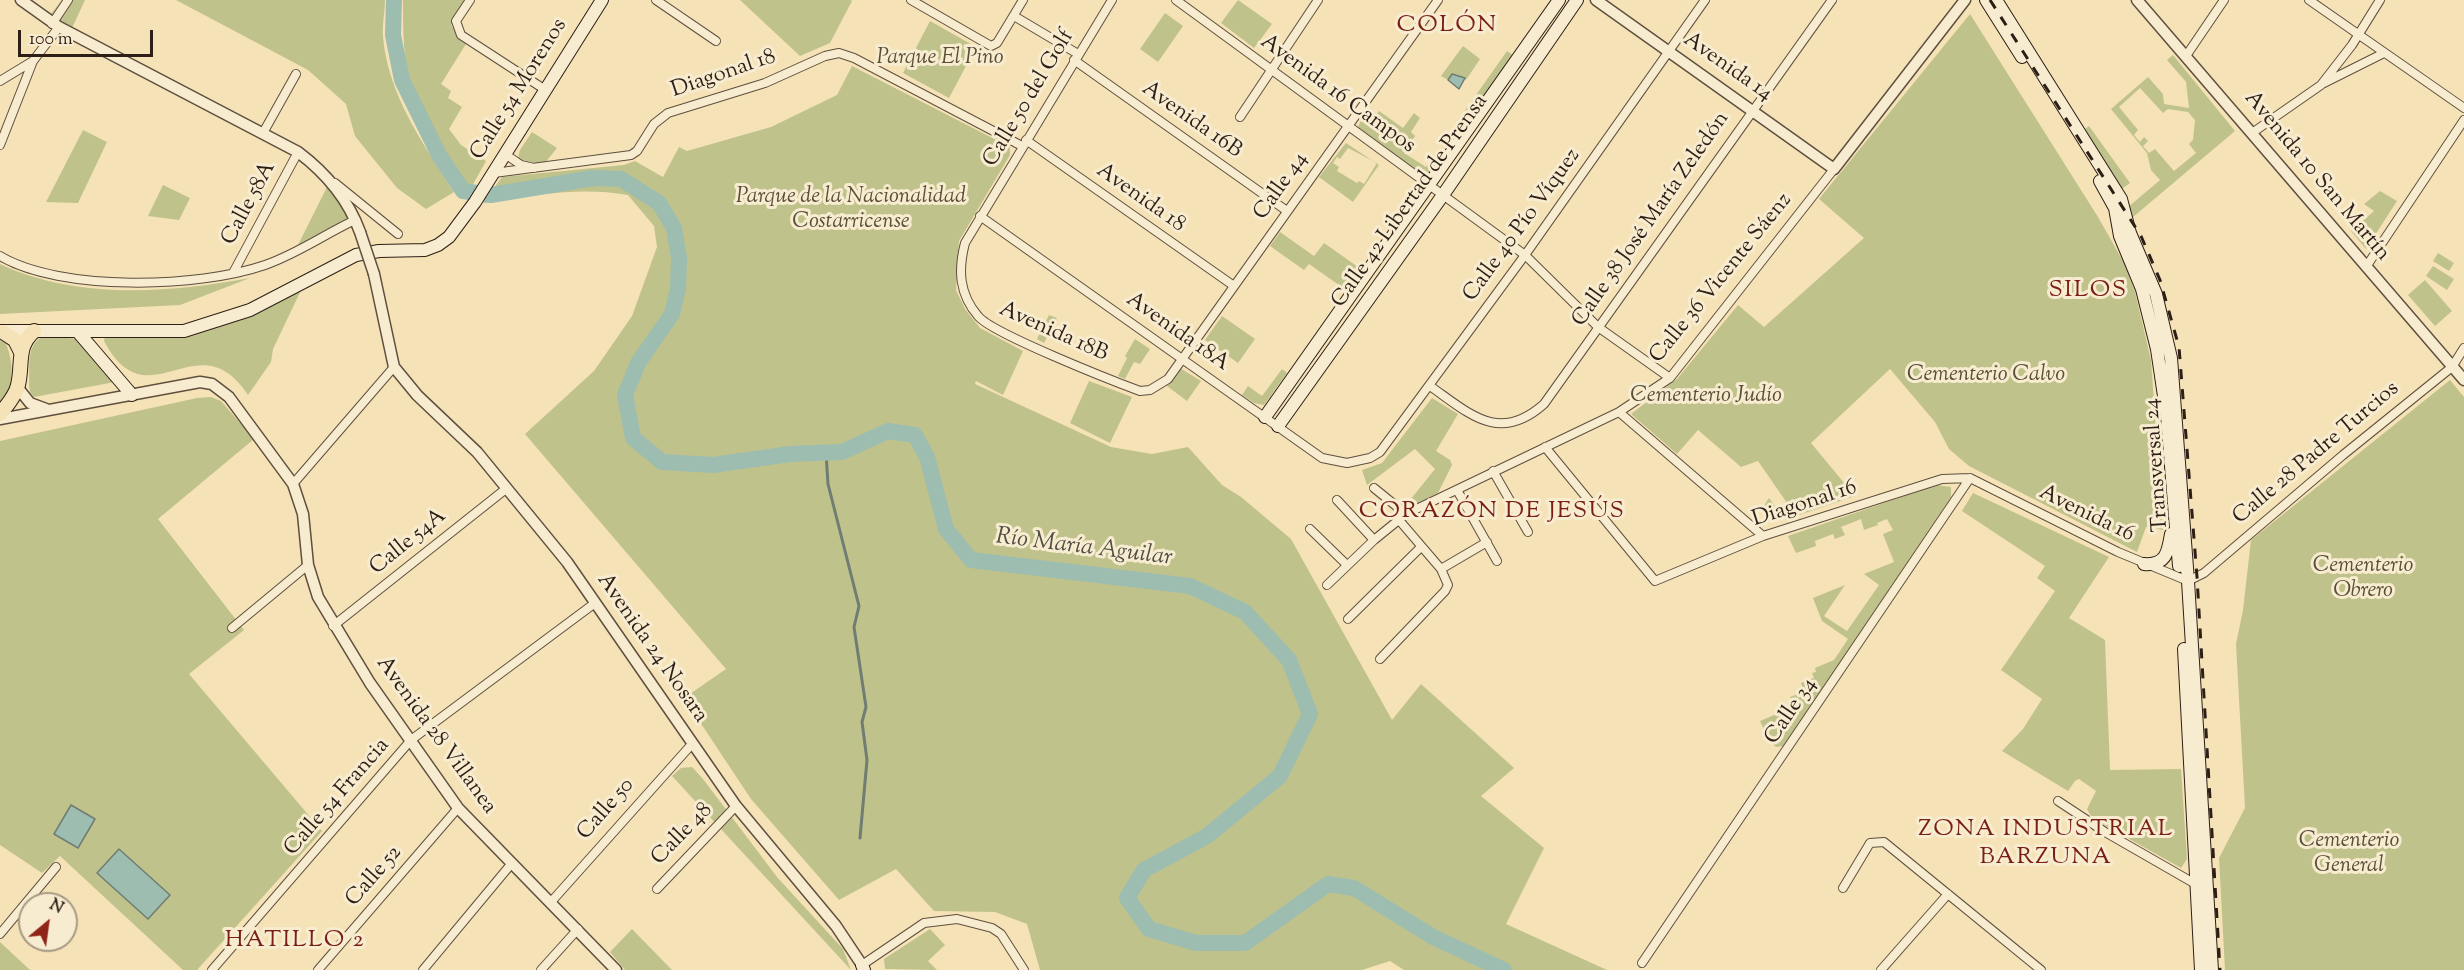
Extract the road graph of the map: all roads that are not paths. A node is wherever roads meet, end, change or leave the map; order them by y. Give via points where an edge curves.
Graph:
1 (21, 0) edge
2 (68, 0) edge
3 (470, 0) edge
4 (602, 0) edge
5 (656, 0) edge
6 (911, 0) edge
7 (1023, 0) edge
8 (1112, 0) edge
9 (1176, 0) edge
10 (1318, 0) edge
11 (1438, 0) edge
12 (1559, 0) edge
13 (1576, 0) edge
14 (1596, 0) edge
15 (1705, 0) edge
16 (1832, 0) edge
17 (1965, 0) edge
18 (1986, 0) edge
19 (1995, 0) edge
20 (2137, 0) edge
21 (2224, 0) edge
22 (2308, 0) edge
23 (2380, 0) edge
24 (1014, 16) junction
25 (56, 26) junction
26 (2358, 34) junction
27 (716, 41) dead end
28 (1670, 52) junction
29 (839, 53) joint
30 (2384, 53) junction
31 (2186, 56) junction
32 (1076, 57) junction
33 (33, 62) junction
34 (1271, 69) junction
35 (296, 74) dead end
36 (0, 81) edge
37 (2321, 85) junction
38 (544, 89) junction
39 (2464, 108) edge
40 (1753, 110) junction
41 (1240, 117) dead end
42 (2464, 120) edge
43 (1348, 125) junction
44 (263, 133) junction
45 (2252, 133) junction
46 (1024, 143) junction
47 (0, 145) edge
48 (298, 152) junction
49 (505, 154) junction
50 (541, 169) junction
51 (1834, 169) junction
52 (328, 178) junction
53 (491, 178) junction
54 (1430, 186) junction
55 (1443, 195) junction
56 (1287, 211) junction
57 (980, 216) junction
58 (356, 220) junction
59 (398, 234) dead end
60 (1525, 255) junction
61 (0, 256) edge
62 (2366, 267) junction
63 (233, 273) junction
64 (1234, 286) junction
65 (1598, 327) junction
66 (2, 332) edge
67 (34, 332) junction
68 (78, 332) junction
69 (2464, 348) edge
70 (21, 352) junction
71 (1182, 358) junction
72 (394, 367) junction
73 (2452, 367) junction
74 (1670, 378) junction
75 (2464, 380) edge
76 (1430, 386) junction
77 (18, 388) junction
78 (1150, 390) joint
79 (132, 395) junction
80 (49, 410) junction
81 (1619, 412) junction
82 (0, 414) edge
83 (2171, 416) junction
84 (1265, 417) junction
85 (0, 419) edge
86 (1278, 426) junction
87 (1545, 447) junction
88 (1359, 462) joint
89 (1493, 471) junction
90 (285, 473) junction
91 (302, 473) junction
92 (1970, 478) junction
93 (293, 484) junction
94 (507, 488) junction
95 (1374, 488) dead end
96 (1458, 490) junction
97 (1337, 500) dead end
98 (1403, 517) junction
99 (2174, 519) junction
100 (1310, 529) dead end
101 (1528, 532) dead end
102 (1763, 536) junction
103 (1374, 540) junction
104 (1487, 542) junction
105 (1421, 547) junction
106 (1497, 561) dead end
107 (2144, 564) junction
108 (308, 565) junction
109 (1347, 565) junction
110 (1442, 569) junction
111 (2184, 580) junction
112 (1327, 585) dead end
113 (595, 603) junction
114 (1348, 619) dead end
115 (333, 626) junction
116 (232, 628) dead end
117 (1380, 659) dead end
118 (411, 740) junction
119 (692, 744) junction
120 (2058, 801) dead end
121 (736, 806) junction
122 (458, 808) junction
123 (512, 863) junction
124 (56, 867) dead end
125 (2201, 887) junction
126 (1843, 888) dead end
127 (657, 889) dead end
128 (1948, 894) junction
129 (551, 902) junction
130 (578, 929) junction
131 (0, 934) edge
132 (1642, 963) dead end
133 (863, 967) edge
134 (214, 969) edge
135 (318, 970) edge
136 (423, 970) edge
137 (542, 970) edge
138 (616, 970) edge
139 (1024, 970) edge
140 (1881, 970) edge
141 (2041, 970) edge
142 (2201, 970) edge
143 (2212, 970) edge

1 - 25 street
2 - 25 street
3 - 38 street via 456,25 461,35
4 - 38 main road, Calle 54 Morenos
5 - 27 street
6 - 24 street via 991,46
7 - 24 street
8 - 32 street, Calle 50 del Golf
9 - 34 street, Avenida 16 Campos
10 - 34 street
11 - 43 street, Calle 44
12 - 54 main road, Calle 42 Libertad de Prensa
13 - 55 main road, Calle 42 Libertad de Prensa
14 - 28 street, Avenida 14
15 - 28 street, Calle 40 Pío Víquez
16 - 40 street, Calle 38 José María Zeledón
17 - 51 street, Calle 36 Vicente Sáenz
18 - 83 main road, Transversal 24 via 2113,201 2120,236 2150,314
19 - 83 main road, Transversal 24 via 2121,199 2167,334
20 - 31 street, Avenida 10 San Martín
21 - 31 street
22 - 26 street
23 - 26 street
24 - 32 street, Avenida 16B
25 - 33 street
25 - 44 street
26 - 30 street
26 - 37 street
28 - 40 street, Avenida 14
28 - 60 street, Calle 40 Pío Víquez
29 - 46 street, Avenida 18
29 - 50 street, Diagonal 18 via 737,93 668,113 654,124 638,151 630,155
30 - 37 street
30 - 39 street
31 - 45 street, Avenida 10 San Martín
32 - 46 street, Calle 50 del Golf
32 - 56 street, Avenida 16B
33 - 36 street
33 - 47 street
34 - 41 street
34 - 43 street, Avenida 16 Campos
35 - 44 street
37 - 45 street
38 - 49 main road, Calle 54 Morenos
40 - 51 street, Avenida 14
40 - 65 street, Calle 38 José María Zeledón
42 - 62 street
43 - 54 street, Avenida 16 Campos
43 - 56 street, Calle 44
44 - 48 street
45 - 62 street, Avenida 10 San Martín
46 - 57 street, Calle 50 del Golf
46 - 64 street, Avenida 18
48 - 52 street
48 - 63 street, Calle 58A
49 - 50 street via 521,165
49 - 53 main road, Calle 54 Morenos
50 - 53 street, Diagonal 18
51 - 74 street, Calle 36 Vicente Sáenz
52 - 58 street
52 - 59 street
53 - 68 main road, Calle 54 Morenos via 449,237 438,245 424,250 356,255 250,310 184,331
54 - 55 street, Avenida 16 Campos
54 - 84 main road, Calle 42 Libertad de Prensa
55 - 60 street, Avenida 16 Campos
55 - 86 main road, Calle 42 Libertad de Prensa
56 - 64 street, Calle 44
57 - 71 street, Avenida 18A
57 - 78 street, Avenida 18B via 965,243 960,275 963,291 978,317 987,325 1125,386
58 - 63 street via 290,255
58 - 72 street, bridge via 374,274
60 - 65 street, Avenida 16 Campos
60 - 76 street, Calle 40 Pío Víquez
61 - 63 street via 53,276 96,281 184,279
62 - 73 street, Avenida 10 San Martín
64 - 71 street, Calle 44
65 - 74 street, Avenida 16 Campos
65 - 76 street, Calle 38 José María Zeledón via 1544,404 1525,419 1493,424 1478,419
66 - 67 main road, Calle 54 Morenos
66 - 70 highway via 15,340
67 - 68 main road, Calle 54 Morenos
67 - 70 highway via 26,338
68 - 79 main road
69 - 73 street, Calle 28 Padre Turcios
70 - 77 highway
71 - 78 street, Calle 44 via 1168,379
71 - 84 street, Avenida 18A
72 - 91 street
72 - 94 street, Avenida 24 Nosara
73 - 75 street, Avenida 10 San Martín
73 - 111 street, Calle 28 Padre Turcios via 2205,573
74 - 81 street, Calle 36 Vicente Sáenz
76 - 88 street, Calle 40 Pío Víquez via 1380,452
77 - 80 street via 30,404
77 - 82 highway
79 - 80 street, Avenida 28 Villanea
79 - 90 street, Avenida 28 Villanea via 200,381 212,384 229,397
80 - 85 street, Avenida 28 Villanea
81 - 87 street, Calle 36 Vicente Sáenz
81 - 102 street
83 - 99 main road, Transversal 24
83 - 111 main road, Transversal 24
84 - 86 street, Avenida 18A
86 - 88 street, Avenida 18A via 1328,460
87 - 89 street, Calle 36 Vicente Sáenz
87 - 102 street, Diagonal 16 via 1655,581
89 - 96 street, Calle 36 Vicente Sáenz
89 - 101 street
90 - 91 street
90 - 93 street, Avenida 28 Villanea
91 - 93 street
92 - 102 street, Diagonal 16 via 1942,479
92 - 107 street, Avenida 16
92 - 132 street, Calle 34
93 - 108 street, Avenida 28 Villanea via 303,514
94 - 113 street, Avenida 24 Nosara
94 - 115 street, Calle 54A
95 - 98 street
96 - 98 street, Calle 36 Vicente Sáenz
96 - 104 street
97 - 103 street
98 - 103 street, Calle 36 Vicente Sáenz
98 - 105 street
99 - 107 main road via 2166,556 2159,563
99 - 111 main road, Transversal 24
100 - 109 street
103 - 109 street, Calle 36 Vicente Sáenz
104 - 106 street
104 - 110 street
105 - 110 street
105 - 114 street
107 - 111 street, Avenida 16
108 - 115 street, Avenida 28 Villanea
108 - 116 street
109 - 112 street, Calle 36 Vicente Sáenz
110 - 117 street via 1448,585 1445,591
111 - 125 main road, Transversal 24
113 - 118 street, Calle 54 Francia
113 - 119 street, Avenida 24 Nosara
115 - 118 street, Avenida 28 Villanea
118 - 122 street, Avenida 28 Villanea
118 - 134 street, Calle 54 Francia
119 - 121 street, Avenida 24 Nosara
119 - 129 street, Calle 50
120 - 125 street
121 - 127 street, Calle 48
121 - 133 street, Avenida 24 Nosara via 836,926
122 - 123 street, Avenida 28 Villanea
122 - 135 street, Calle 52
123 - 129 street, Avenida 28 Villanea
123 - 136 street
124 - 131 street
125 - 142 main road, Transversal 24
125 - 143 main road, Transversal 24
126 - 128 street via 1874,841 1884,842
128 - 140 street
128 - 141 street
129 - 130 street, Avenida 28 Villanea
130 - 137 street
130 - 138 street, Avenida 28 Villanea
133 - 139 street via 924,923 957,919 982,923 1001,934

